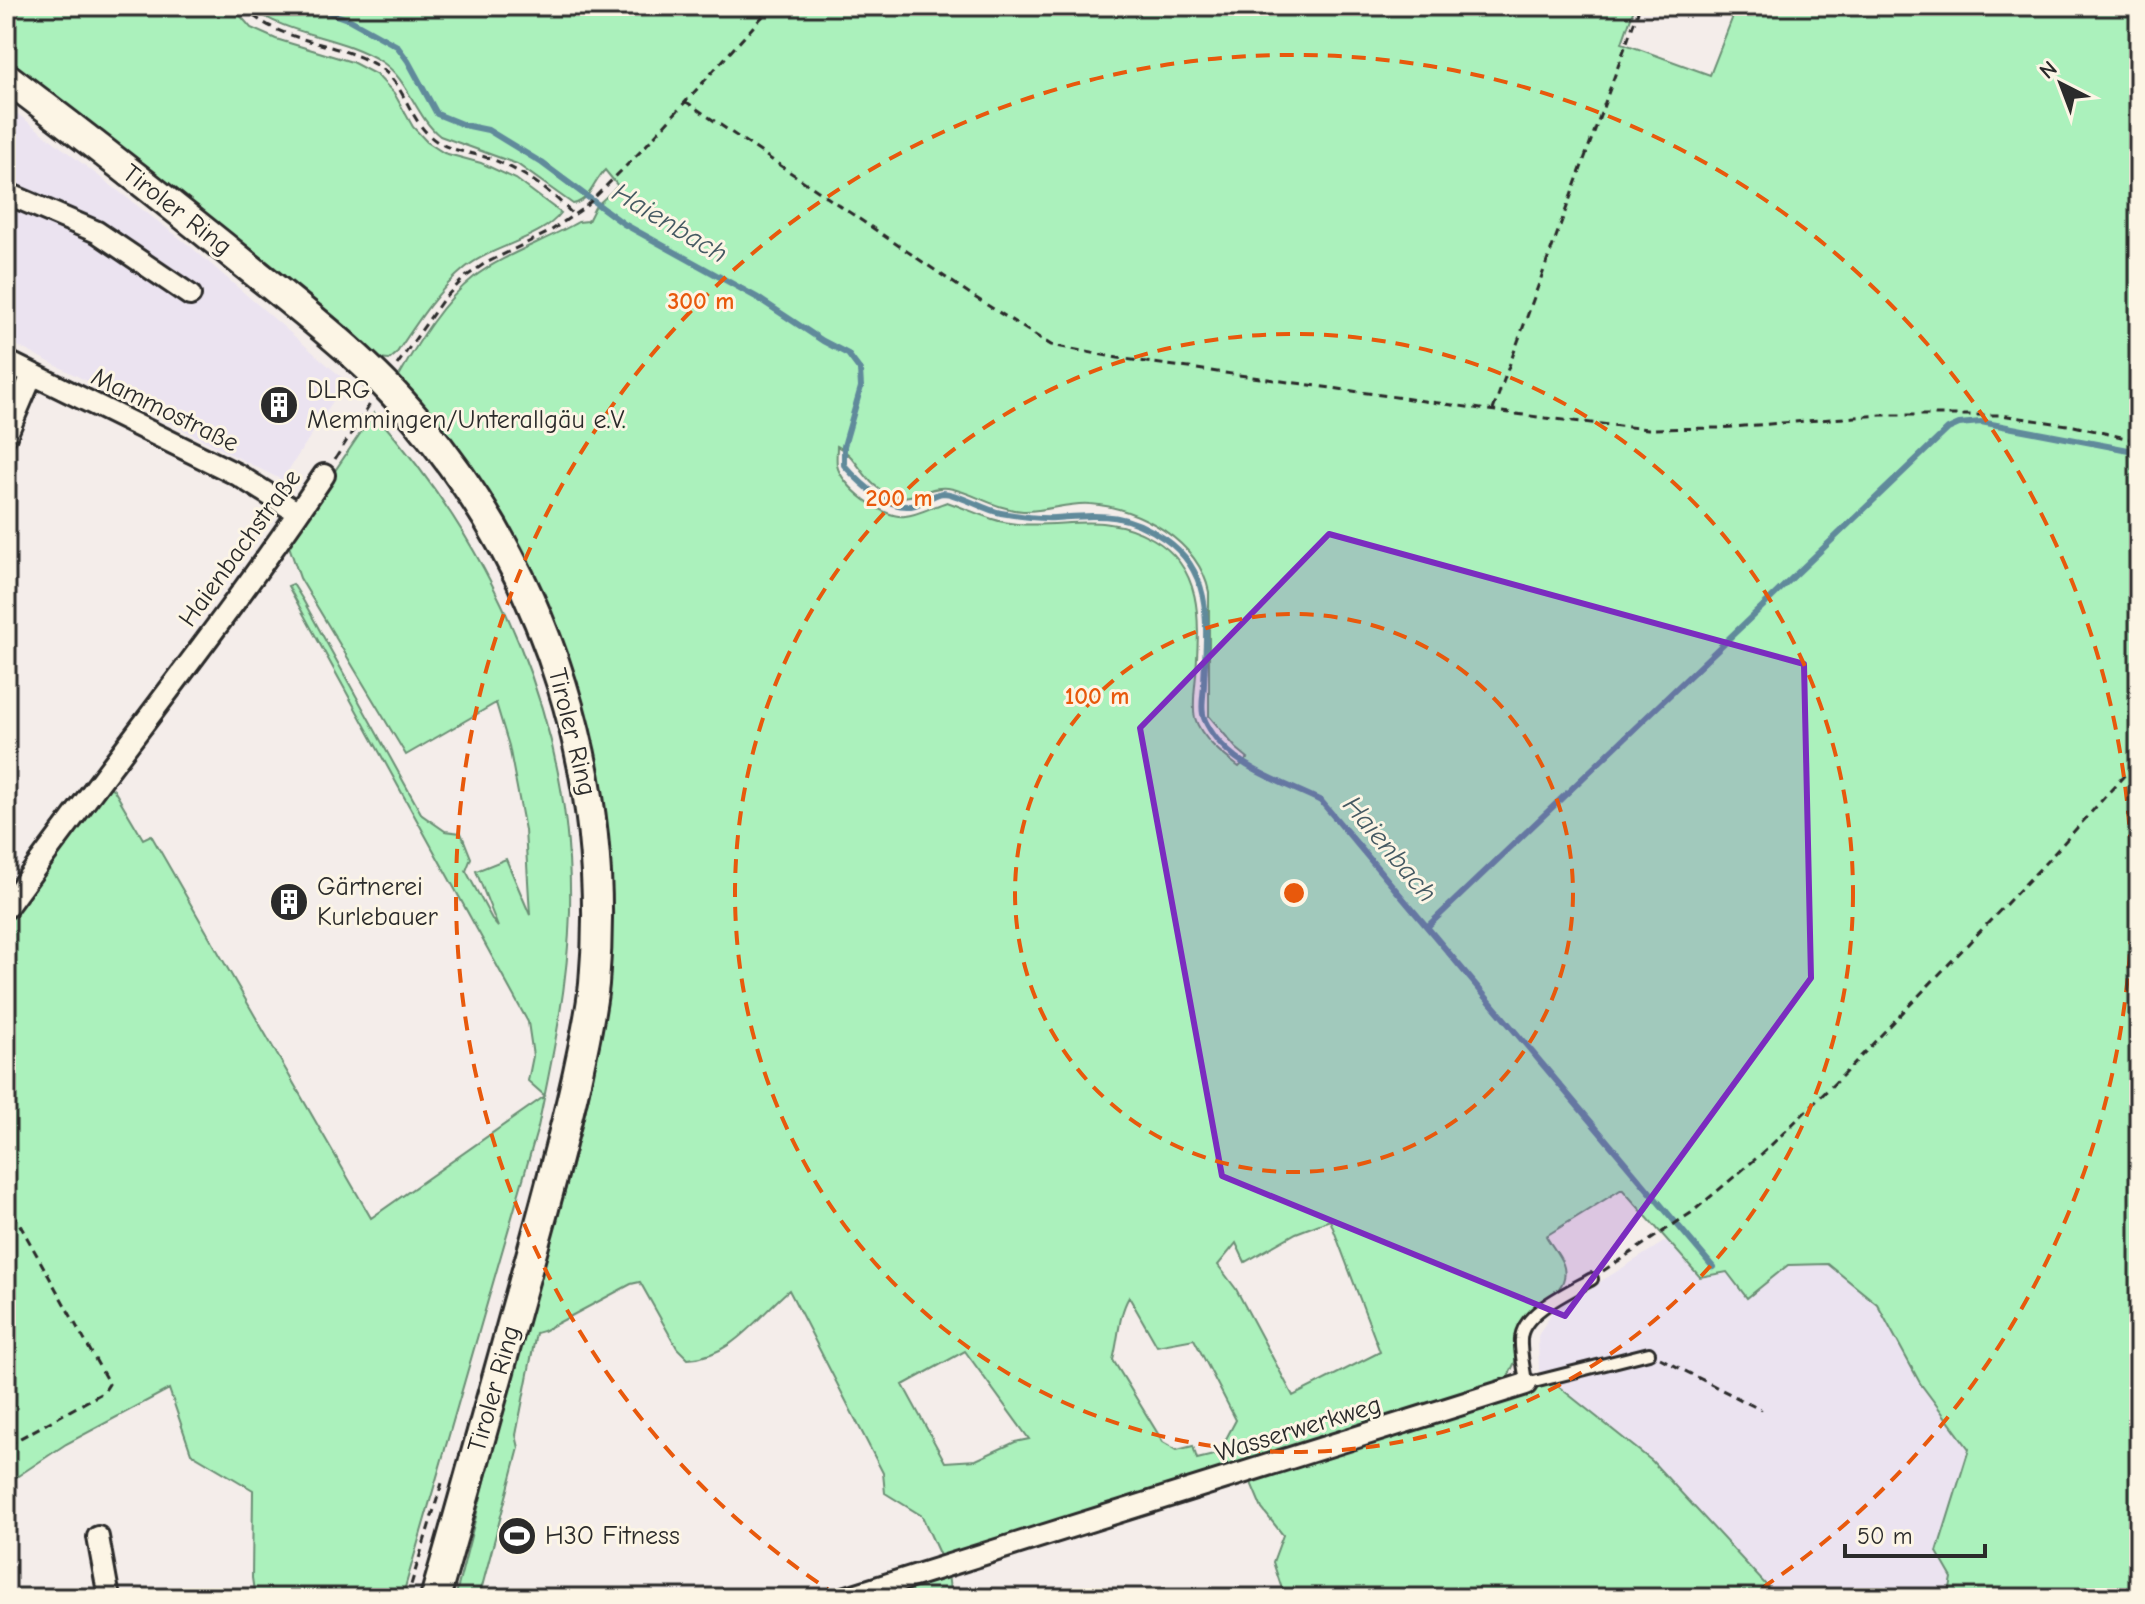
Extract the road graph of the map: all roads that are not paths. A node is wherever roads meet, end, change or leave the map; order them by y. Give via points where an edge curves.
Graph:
1 (6, 77) edge
2 (6, 193) edge
3 (190, 295) dead end
4 (6, 361) edge
5 (32, 375) junction
6 (6, 436) edge
7 (324, 475) road end
8 (298, 513) junction
9 (6, 908) edge
10 (1592, 1279) road end
11 (1649, 1353) road end
12 (1526, 1384) junction
13 (98, 1537) dead end
14 (109, 1598) edge
15 (435, 1598) edge
16 (844, 1598) edge

1 - 15 main road, Tiroler Ring via 280,292 378,398 416,419 453,466 506,551 569,700 597,865 593,988 566,1129
2 - 3 street via 97,232
4 - 5 street, Mammostraße
5 - 6 street
5 - 8 street, Mammostraße via 238,475
7 - 8 street, Haienbachstraße
8 - 9 street, Haienbachstraße
10 - 12 lane via 1526,1324 1521,1339
11 - 12 lane, Wasserwerkweg
12 - 16 street, Wasserwerkweg
13 - 14 street

